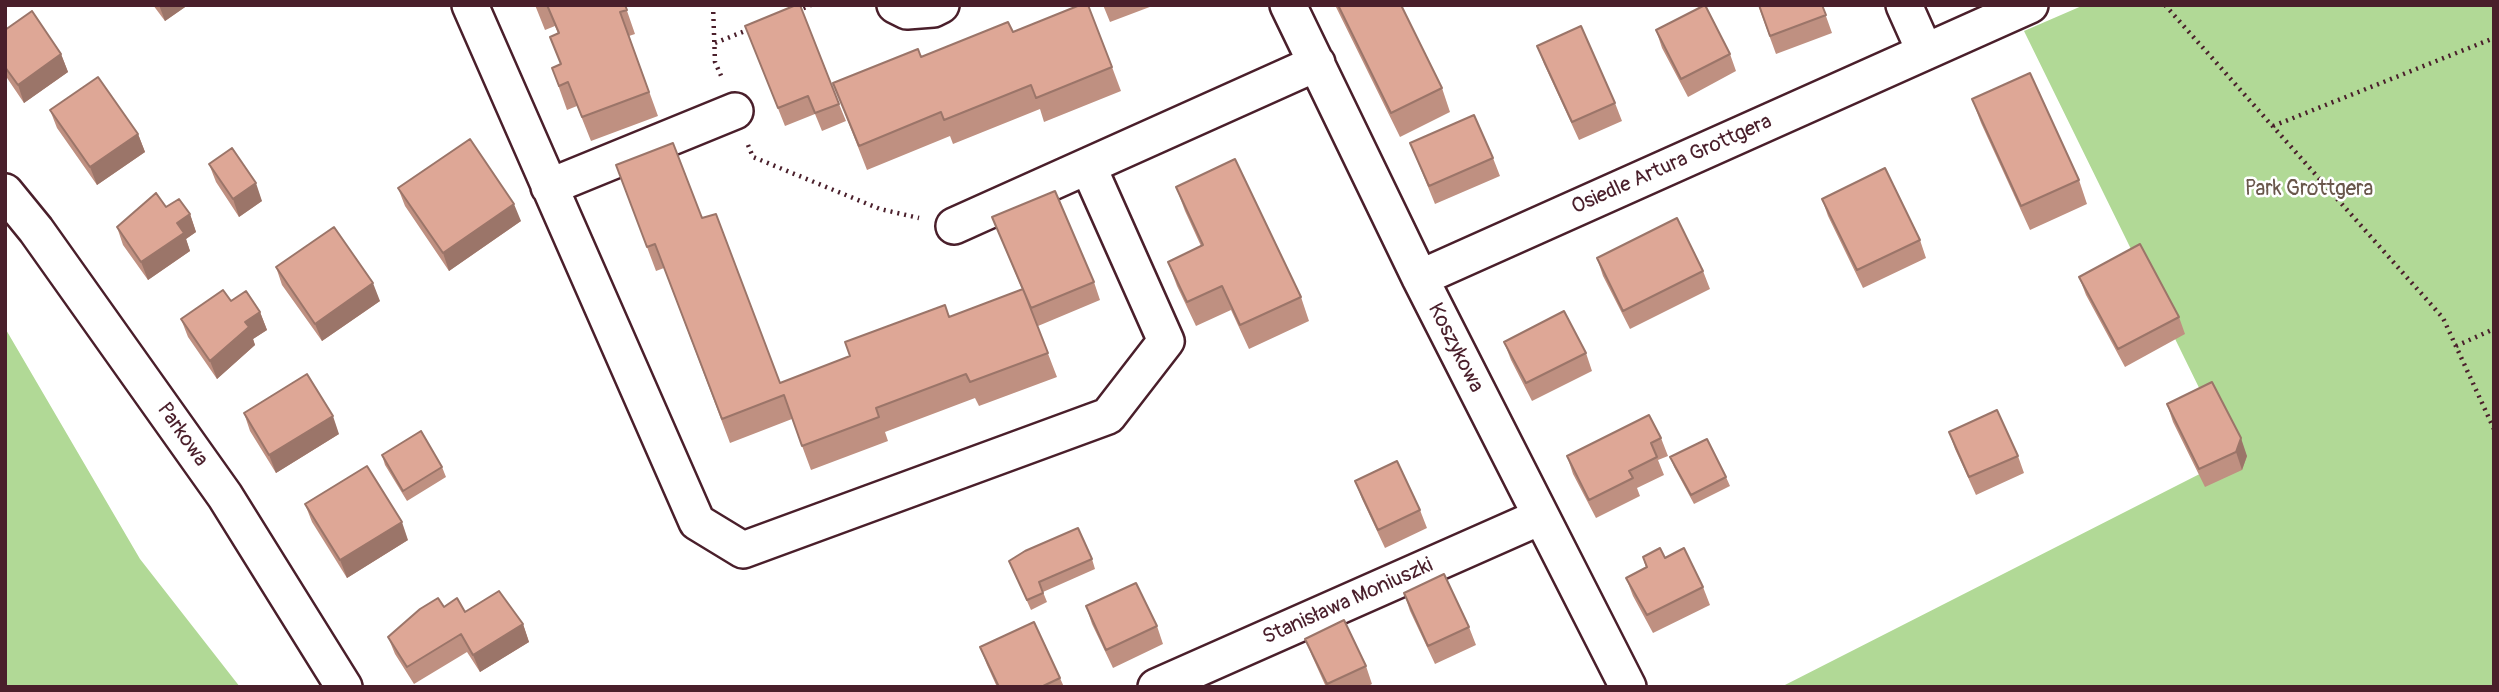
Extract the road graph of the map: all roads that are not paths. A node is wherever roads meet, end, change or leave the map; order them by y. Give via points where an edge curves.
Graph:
1 (470, 5) edge
2 (895, 5) edge
3 (942, 5) edge
4 (1288, 5) edge
5 (1904, 5) edge
6 (2030, 5) edge
7 (1925, 52) junction
8 (1317, 63) junction
9 (735, 111) road end
10 (1088, 166) junction
11 (550, 187) junction
12 (5, 192) edge
13 (954, 226) road end
14 (1420, 278) junction
15 (1540, 517) junction
16 (344, 687) edge
17 (1156, 687) edge
18 (1628, 687) edge

1 - 11 street
2 - 3 street via 908,11
4 - 8 street, Koszykowa
5 - 7 street
6 - 7 street, Osiedle Artura Grottgera
7 - 14 street, Osiedle Artura Grottgera
8 - 10 street
8 - 14 street, Koszykowa
9 - 11 street
10 - 11 street via 1166,341 1108,416 743,551 697,523
10 - 13 street
12 - 16 street, Parkowa via 225,496
14 - 15 street, Koszykowa
15 - 17 street, Stanisława Moniuszki
15 - 18 street, Koszykowa

